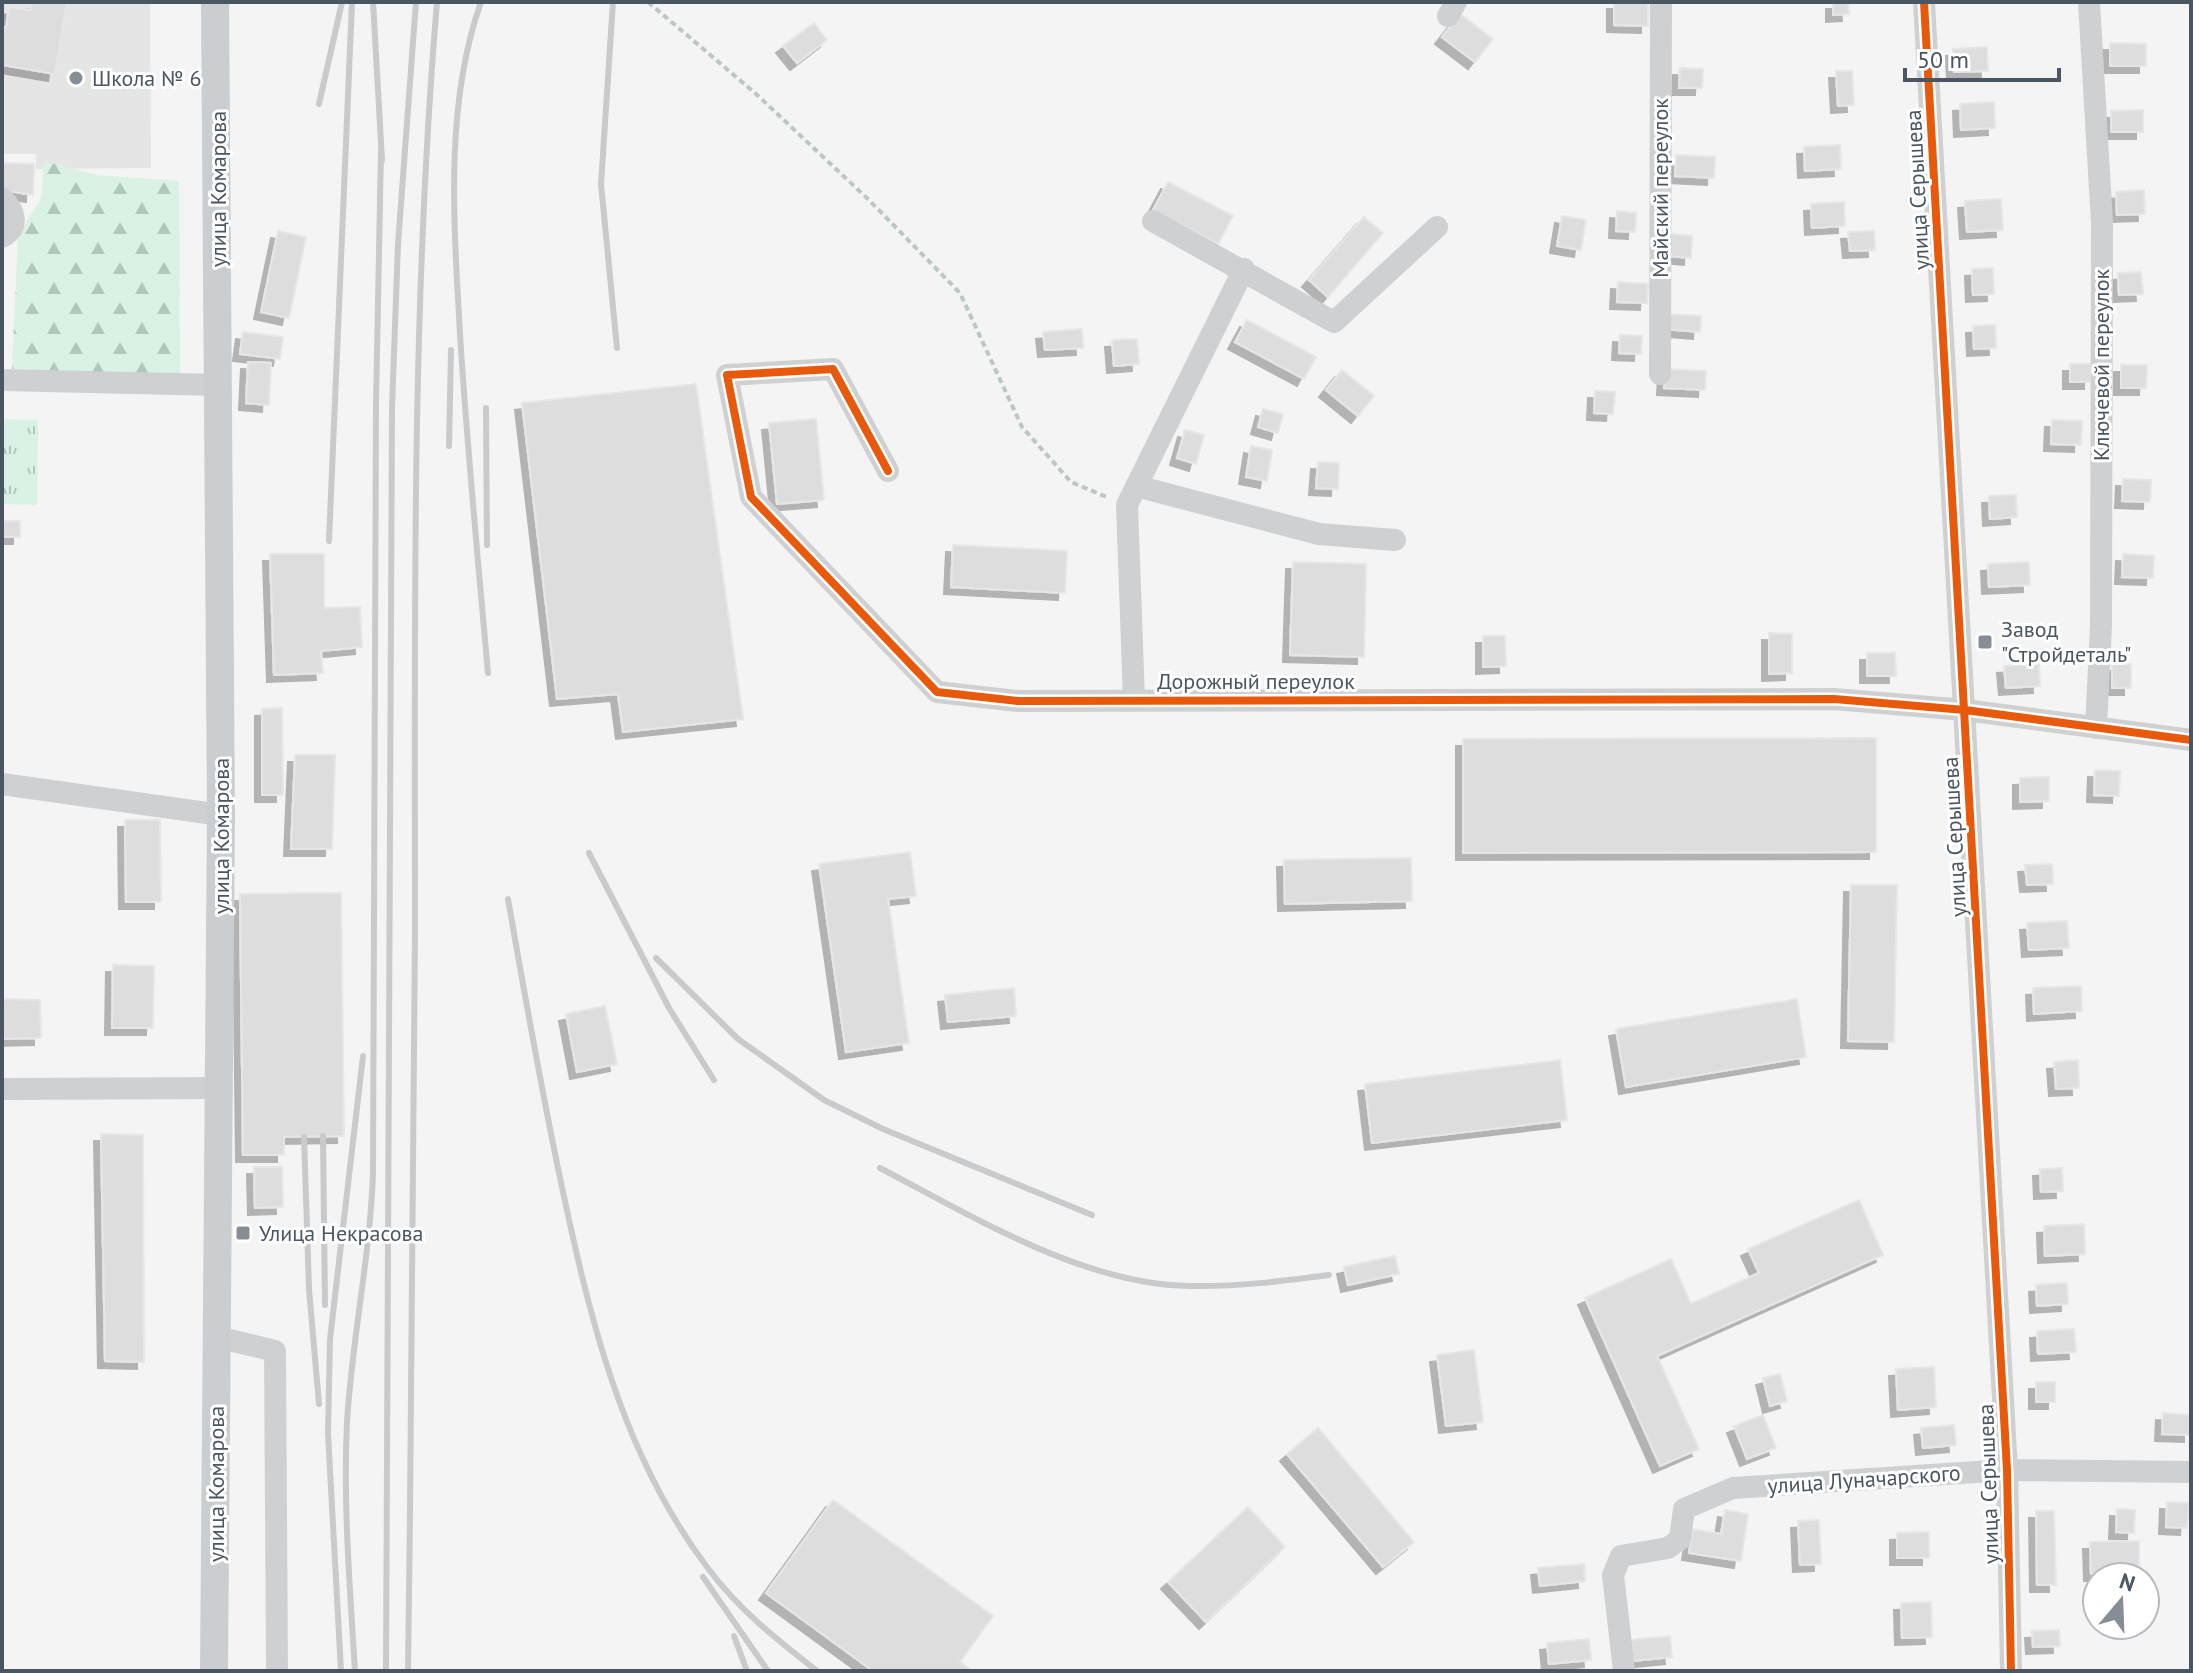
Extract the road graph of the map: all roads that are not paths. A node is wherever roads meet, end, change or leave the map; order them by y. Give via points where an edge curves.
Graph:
1 (215, 2) edge
2 (1661, 2) edge
3 (1924, 2) edge
4 (2089, 2) edge
5 (2, 198) edge
6 (1153, 221) dead end
7 (1437, 227) dead end
8 (2, 237) edge
9 (1244, 269) junction
10 (1660, 374) dead end
11 (2, 380) edge
12 (219, 385) junction
13 (888, 471) dead end
14 (1132, 496) junction
15 (1395, 540) dead end
16 (1134, 700) junction
17 (1965, 710) junction
18 (2096, 728) junction
19 (2191, 740) edge
20 (2, 784) edge
21 (221, 815) junction
22 (219, 1088) junction
23 (2, 1089) edge
24 (217, 1337) junction
25 (2007, 1470) junction
26 (2191, 1472) edge
27 (214, 1671) edge
28 (277, 1671) edge
29 (1624, 1671) edge
30 (2011, 1671) edge

1 - 12 main road, улица Комарова
2 - 10 street, Майский переулок
3 - 17 street, улица Серышева
4 - 18 street, Ключевой переулок via 2102,223
5 - 8 street via 13,208 15,221
6 - 9 street
7 - 9 street via 1334,322
9 - 14 street
11 - 12 street
12 - 21 main road, улица Комарова
13 - 16 street, Дорожный переулок via 833,369 727,375 751,497 937,692 1018,701
14 - 15 street via 1319,534
14 - 16 street
16 - 17 street, Дорожный переулок via 1819,698
17 - 18 street, Дорожный переулок
17 - 25 street, улица Серышева
18 - 19 street, Дорожный переулок
20 - 21 street
21 - 22 main road, улица Комарова
22 - 23 street
22 - 24 main road, улица Комарова
24 - 27 main road, улица Комарова
24 - 28 street via 275,1351
25 - 26 street, улица Луначарского
25 - 29 street, улица Луначарского via 1733,1488 1684,1509 1680,1539 1668,1548 1621,1556 1613,1575
25 - 30 street, улица Серышева

